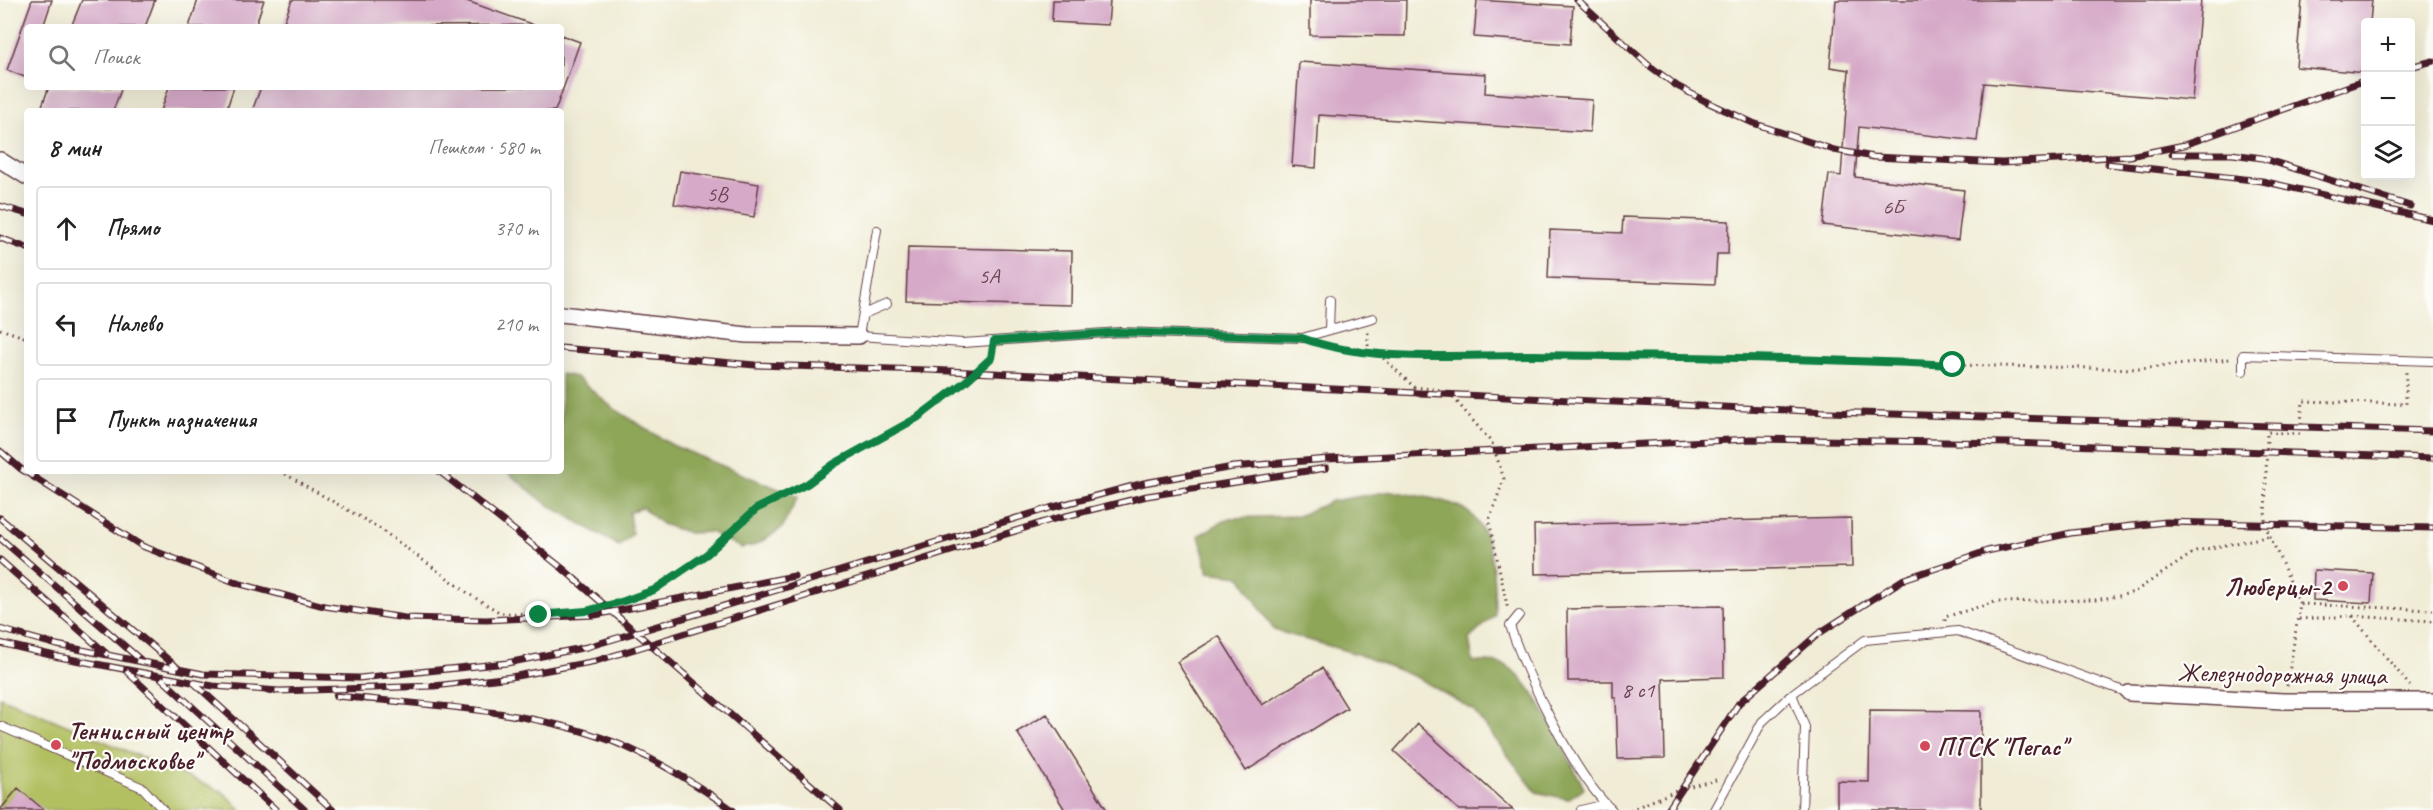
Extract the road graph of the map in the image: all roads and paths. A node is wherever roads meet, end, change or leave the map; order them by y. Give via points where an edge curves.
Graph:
1 (0, 160) edge
2 (24, 175) edge
3 (877, 230) dead end
4 (1330, 300) dead end
5 (887, 304) dead end
6 (564, 314) edge
7 (864, 314) junction
8 (1371, 319) joint
9 (0, 329) edge
10 (1329, 330) junction
11 (859, 336) junction
12 (24, 337) edge
13 (1302, 338) junction
14 (994, 341) junction
15 (1368, 352) junction
16 (1378, 353) junction
17 (2243, 356) junction
18 (2406, 361) junction
19 (2433, 361) edge
20 (2243, 371) dead end
21 (285, 474) edge
22 (2270, 536) junction
23 (2300, 604) junction
24 (2433, 610) edge
25 (1519, 615) dead end
26 (2352, 616) junction
27 (2299, 619) junction
28 (2433, 621) edge
29 (1510, 626) junction
30 (1946, 632) junction
31 (2130, 693) joint
32 (1792, 694) junction
33 (2283, 701) junction
34 (2428, 701) edge
35 (0, 726) edge
36 (1732, 776) junction
37 (1606, 804) junction
38 (163, 810) edge
39 (1581, 810) edge
40 (1612, 810) edge
41 (1630, 810) edge
42 (1714, 810) edge
43 (1802, 810) edge

1 - 2 street
3 - 7 lane
4 - 10 lane
5 - 7 lane
6 - 11 street via 747,335
7 - 11 lane
8 - 10 lane
8 - 15 path
9 - 12 path
10 - 13 lane
11 - 14 lane via 963,343
13 - 14 lane via 1120,332
13 - 15 path
14 - 21 path via 991,358 917,418 834,464 807,484 756,509 707,554 654,590 586,611 501,613 379,528
15 - 16 path
16 - 17 path via 1803,358 2140,369
16 - 29 path via 1414,387 1441,390 1452,396 1492,443 1504,479 1489,520
17 - 18 lane
17 - 20 lane
18 - 19 lane
18 - 22 path via 2406,404 2302,401 2300,434 2267,432 2265,525
22 - 23 path
22 - 30 path via 2196,551 2134,592 2119,596 1995,602 1945,616
23 - 24 path
23 - 27 path
25 - 29 lane
26 - 27 path
26 - 28 path
26 - 34 path
27 - 33 path
29 - 37 lane via 1524,667 1574,757
30 - 31 lane via 1958,631
30 - 32 lane via 1865,640
31 - 33 street, Железнодорожная улица
32 - 36 lane via 1762,722
32 - 43 lane via 1805,727
33 - 34 street, Железнодорожная улица
35 - 38 lane via 143,788
36 - 41 path via 1683,788
36 - 42 lane
37 - 39 lane
37 - 40 lane

